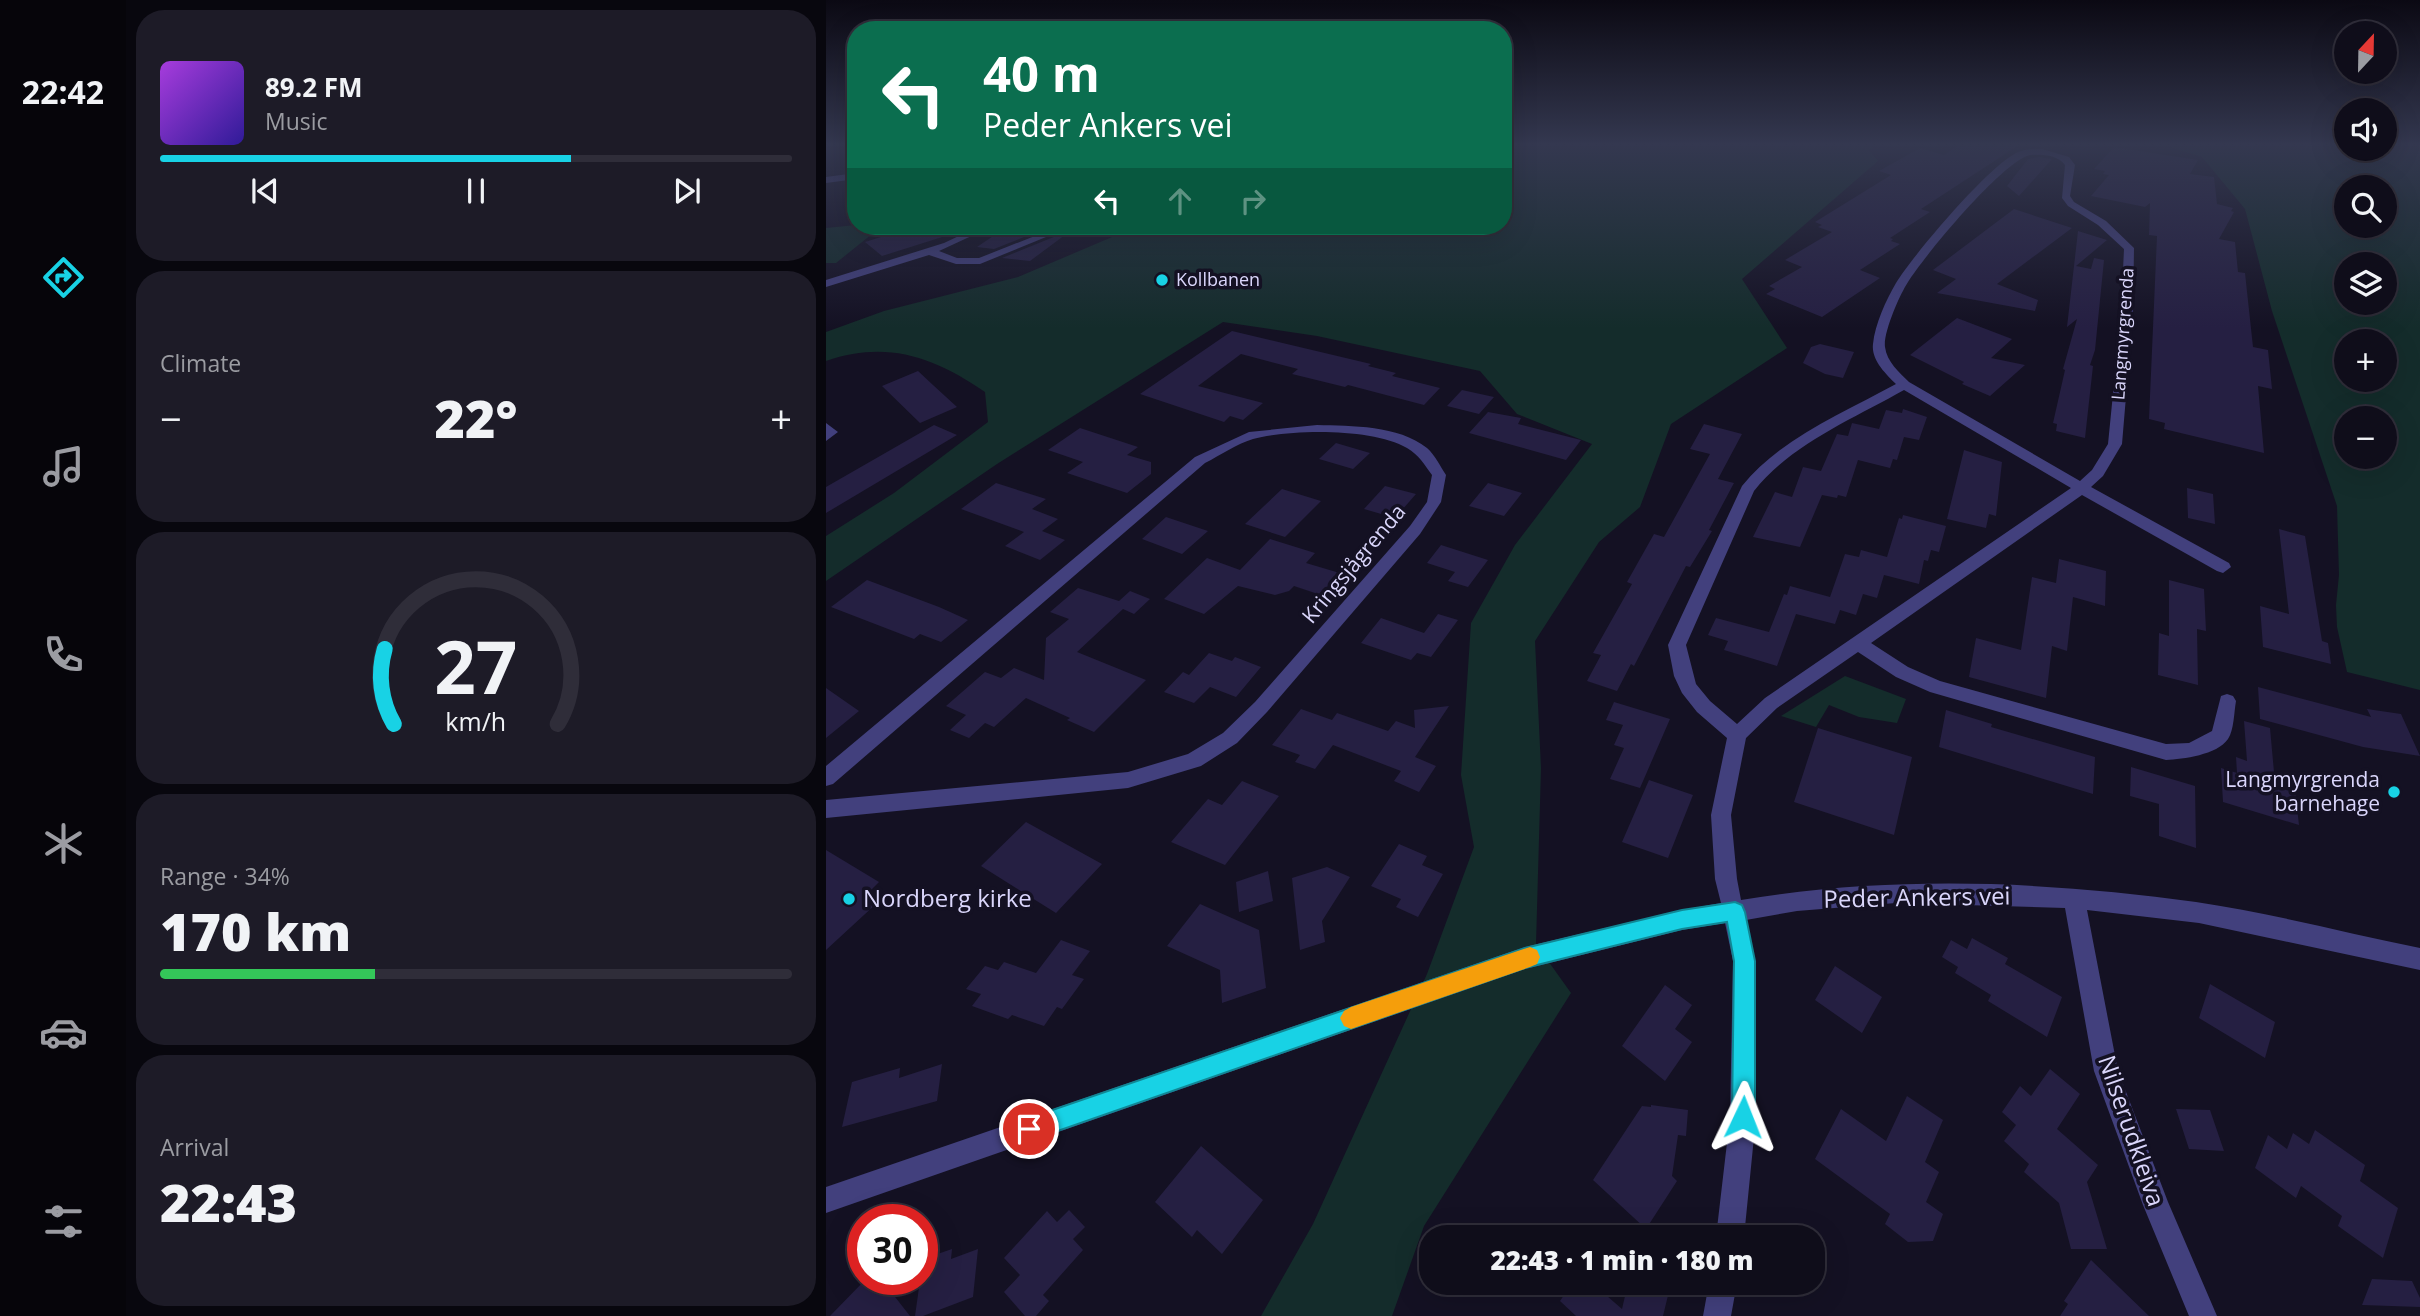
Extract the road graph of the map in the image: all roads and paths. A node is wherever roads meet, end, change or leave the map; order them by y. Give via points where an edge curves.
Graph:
1 (1970, 204) edge
2 (2072, 204) edge
3 (967, 235) edge
4 (1045, 235) edge
5 (929, 251) junction
6 (826, 284) edge
7 (1904, 385) junction
8 (826, 427) edge
9 (826, 437) edge
10 (2081, 488) junction
11 (2223, 567) dead end
12 (1858, 643) junction
13 (2227, 701) dead end
14 (1737, 736) junction
15 (826, 778) edge
16 (826, 809) edge
17 (2074, 898) junction
18 (1735, 912) junction
19 (2420, 960) edge
20 (826, 1200) edge
21 (1731, 1225) edge
22 (1721, 1295) edge
23 (1717, 1316) edge
24 (2203, 1316) edge

1 - 7 street, Langmyrgrenda via 1916,261 1901,284 1878,346 1885,365
2 - 10 street, Langmyrgrenda via 2129,247 2115,444 2098,473
3 - 5 street
4 - 5 street via 980,261 956,261
5 - 6 street
7 - 10 street, Langmyrgrenda
7 - 14 street via 1781,454 1747,489 1677,645 1678,666 1690,696
8 - 9 street via 831,432
10 - 11 street, Langmyrgrenda
10 - 12 street, Langmyrgrenda
12 - 13 street via 1902,672 1936,687 2166,752 2191,751 2220,736
12 - 14 street, Langmyrgrenda via 1772,703
14 - 18 street via 1721,815 1726,879
15 - 16 street, Kringsjågrenda via 1199,460 1253,435 1357,430 1396,437 1423,452 1438,475 1434,502 1415,530 1261,707 1230,738 1194,760 1128,780
17 - 18 street, Peder Ankers vei via 1896,893 1797,901
17 - 19 street, Peder Ankers vei via 2199,913
17 - 24 street, Nilserudkleiva via 2106,1071
18 - 20 street, Peder Ankers vei via 1682,920 1525,958
18 - 21 street via 1744,961 1746,1033
22 - 23 street

